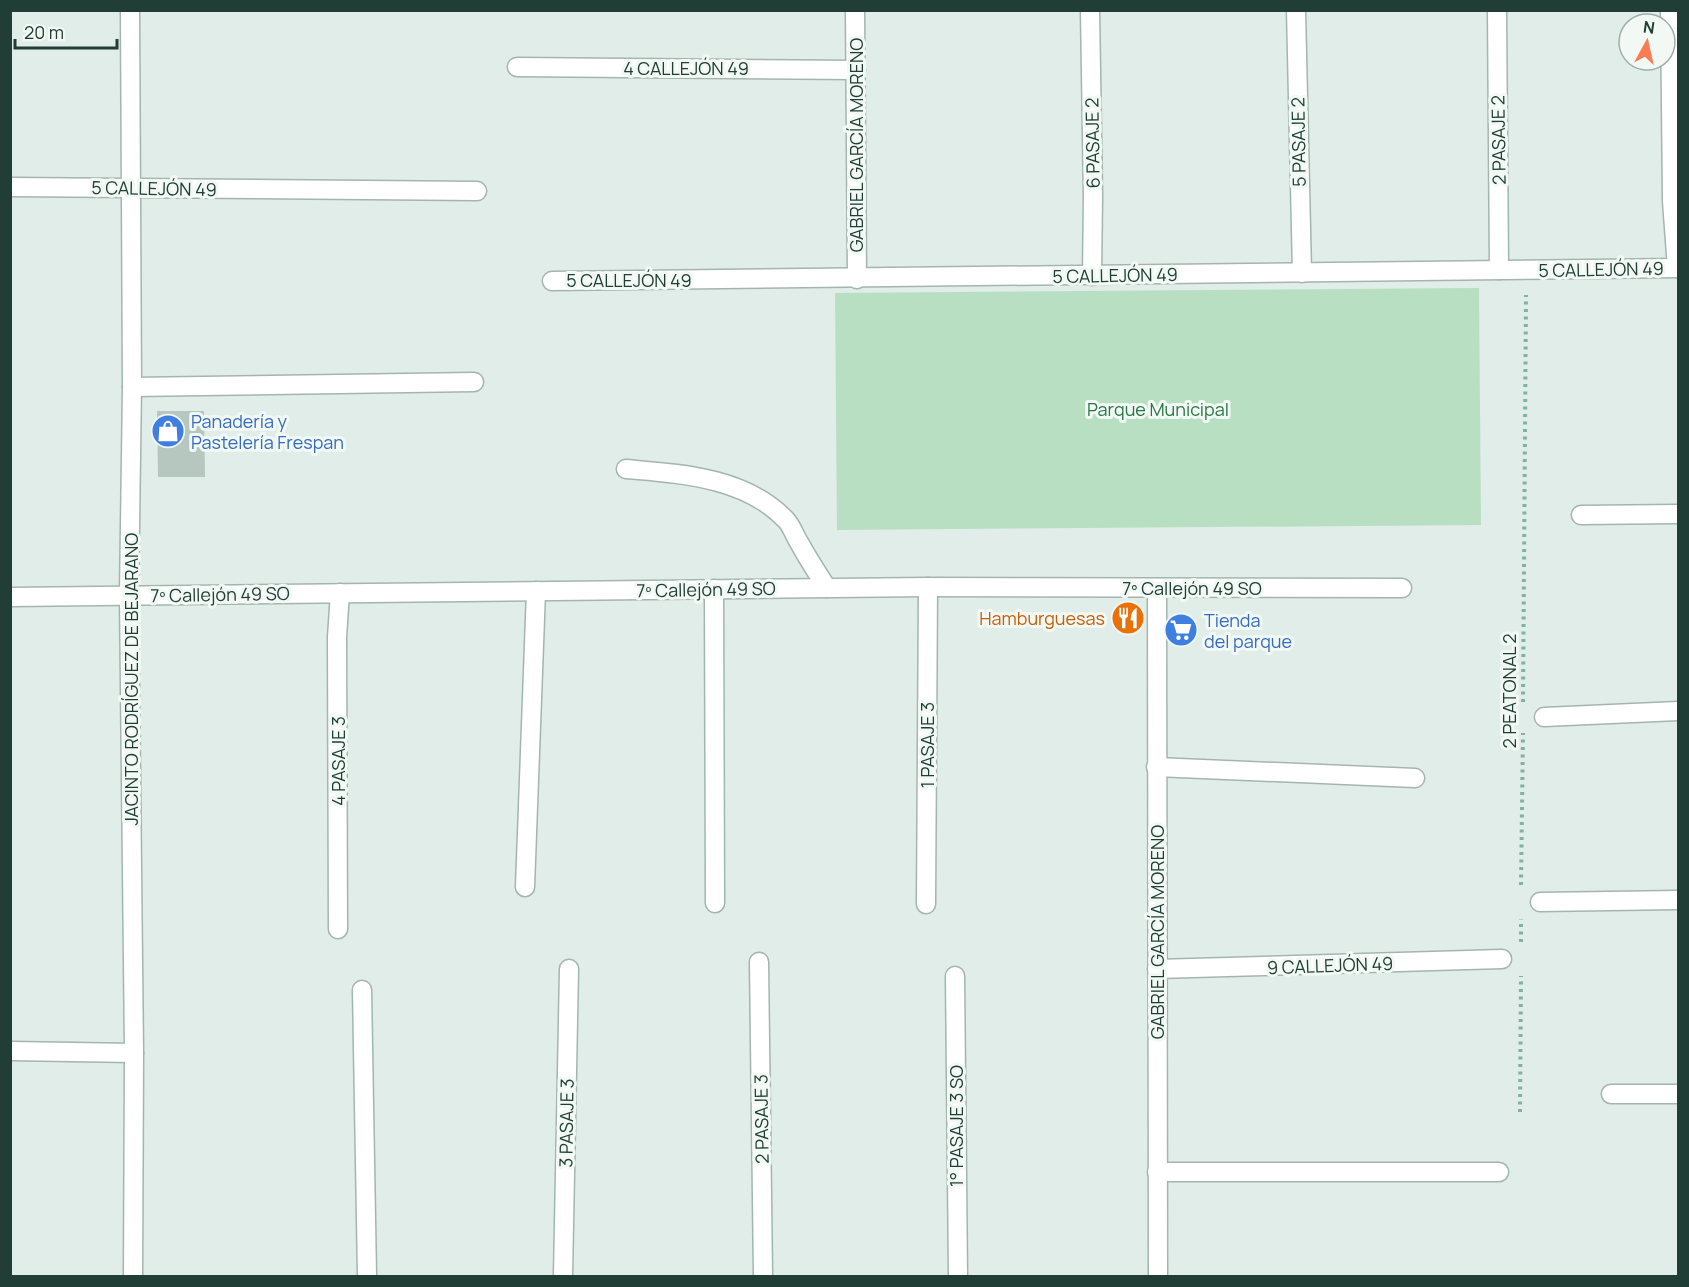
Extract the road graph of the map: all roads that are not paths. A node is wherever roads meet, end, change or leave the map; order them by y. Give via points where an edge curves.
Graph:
1 (130, 10) edge
2 (855, 10) edge
3 (1090, 10) edge
4 (1296, 10) edge
5 (1497, 10) edge
6 (1670, 10) edge
7 (517, 67) dead end
8 (856, 70) junction
9 (10, 187) edge
10 (131, 188) junction
11 (477, 191) dead end
12 (1678, 268) edge
13 (1499, 270) junction
14 (1302, 273) junction
15 (1092, 276) junction
16 (857, 279) junction
17 (552, 281) dead end
18 (474, 382) dead end
19 (132, 387) junction
20 (626, 469) dead end
21 (1678, 514) edge
22 (1581, 515) dead end
23 (928, 587) junction
24 (827, 588) junction
25 (1156, 588) junction
26 (1402, 588) dead end
27 (714, 589) junction
28 (536, 591) junction
29 (340, 593) junction
30 (129, 595) junction
31 (10, 597) edge
32 (1678, 711) edge
33 (1544, 717) dead end
34 (1156, 767) junction
35 (1415, 778) dead end
36 (525, 887) dead end
37 (1678, 900) edge
38 (1540, 902) dead end
39 (715, 903) dead end
40 (926, 904) dead end
41 (338, 929) dead end
42 (1502, 959) dead end
43 (759, 962) dead end
44 (569, 969) dead end
45 (1157, 969) junction
46 (955, 976) dead end
47 (362, 990) dead end
48 (10, 1051) edge
49 (134, 1053) junction
50 (1611, 1094) dead end
51 (1678, 1094) edge
52 (1157, 1172) junction
53 (1498, 1172) dead end
54 (133, 1276) edge
55 (367, 1276) edge
56 (563, 1276) edge
57 (763, 1276) edge
58 (958, 1276) edge
59 (1158, 1276) edge

1 - 10 street, JACINTO RODRÍGUEZ DE BEJARANO
2 - 8 street, GABRIEL GARCÍA MORENO
3 - 15 street, 6 PASAJE 2
4 - 14 street, 5 PASAJE 2
5 - 13 street, 2 PASAJE 2
6 - 12 street via 1672,201
7 - 8 street, 4 CALLEJÓN 49
8 - 16 street, GABRIEL GARCÍA MORENO
9 - 10 street, 5 CALLEJÓN 49
10 - 11 street, 5 CALLEJÓN 49
10 - 19 street, JACINTO RODRÍGUEZ DE BEJARANO
12 - 13 street, 5 CALLEJÓN 49
13 - 14 street, 5 CALLEJÓN 49
14 - 15 street, 5 CALLEJÓN 49
15 - 16 street, 5 CALLEJÓN 49
16 - 17 street, 5 CALLEJÓN 49
18 - 19 street
19 - 30 street, JACINTO RODRÍGUEZ DE BEJARANO
20 - 24 street via 682,474 737,487 766,502 788,522
21 - 22 street
23 - 24 street, 7º Callejón 49 SO
23 - 25 street, 7º Callejón 49 SO
23 - 40 street, 1 PASAJE 3
24 - 27 street, 7º Callejón 49 SO
25 - 26 street, 7º Callejón 49 SO
25 - 34 street, GABRIEL GARCÍA MORENO
27 - 28 street, 7º Callejón 49 SO
27 - 39 street
28 - 29 street, 7º Callejón 49 SO
28 - 36 street
29 - 30 street, 7º Callejón 49 SO
29 - 41 street, 4 PASAJE 3
30 - 31 street, 7º Callejón 49 SO
30 - 49 street, JACINTO RODRÍGUEZ DE BEJARANO
32 - 33 street
34 - 35 street
34 - 45 street, GABRIEL GARCÍA MORENO
37 - 38 street
42 - 45 street, 9 CALLEJÓN 49
43 - 57 street, 2 PASAJE 3
44 - 56 street, 3 PASAJE 3
45 - 52 street, GABRIEL GARCÍA MORENO
46 - 58 street, 1° PASAJE 3 SO
47 - 55 street
48 - 49 street
49 - 54 street, JACINTO RODRÍGUEZ DE BEJARANO
50 - 51 street
52 - 53 street
52 - 59 street, GABRIEL GARCÍA MORENO

